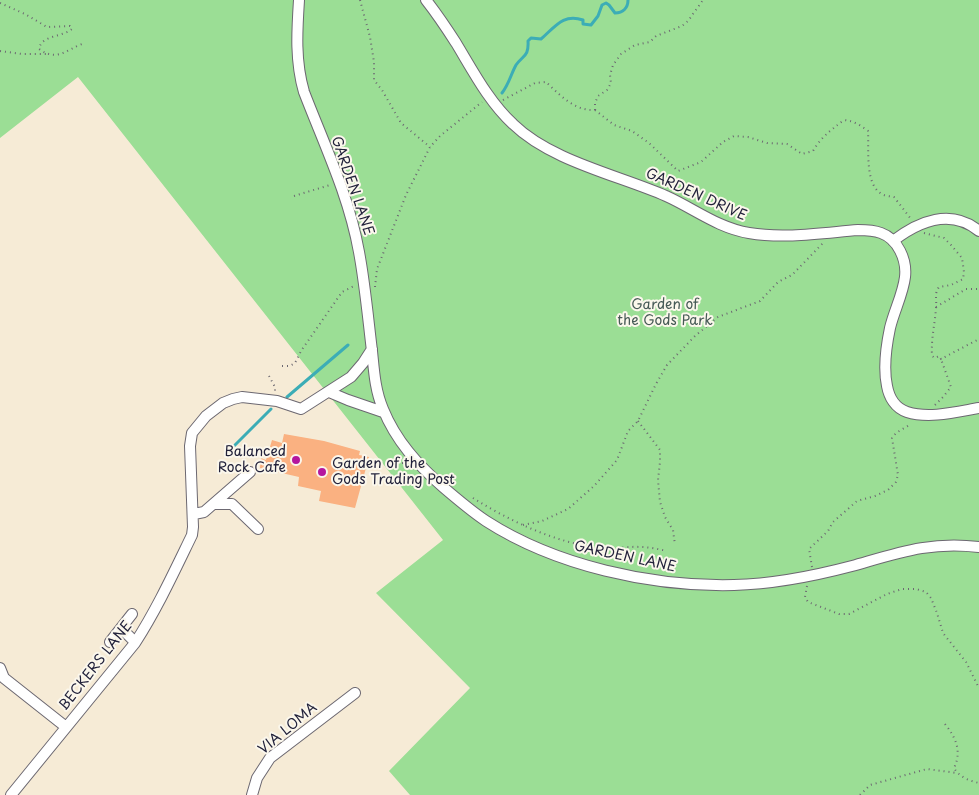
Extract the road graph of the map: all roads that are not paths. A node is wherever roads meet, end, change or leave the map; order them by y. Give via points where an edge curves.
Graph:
1 (299, 0) edge
2 (426, 0) edge
3 (979, 231) edge
4 (893, 241) junction
5 (372, 349) junction
6 (329, 392) junction
7 (979, 408) edge
8 (384, 412) junction
9 (250, 472) dead end
10 (214, 504) junction
11 (194, 514) junction
12 (258, 529) dead end
13 (979, 547) edge
14 (132, 614) dead end
15 (121, 628) junction
16 (110, 642) dead end
17 (135, 642) junction
18 (0, 668) edge
19 (355, 693) dead end
20 (66, 727) junction
21 (11, 795) edge
22 (252, 795) edge

1 - 5 street, GARDEN LANE via 297,45 300,78 340,183 360,253
2 - 4 street, GARDEN DRIVE via 495,103 513,124 544,147 747,233 774,235 872,230
3 - 4 street via 966,222 937,219 916,226
4 - 7 street via 901,251 905,276 890,328 885,373 888,393 894,404 904,411 924,415
5 - 6 street, BECKERS LANE via 351,377
5 - 8 street, GARDEN LANE via 375,384
6 - 8 street
6 - 11 street, BECKERS LANE via 301,409 276,401 242,398 233,399 213,410 192,433
8 - 13 street, GARDEN LANE via 416,462 479,516 537,548 615,572 707,585 768,583 930,545
9 - 10 street
10 - 11 street via 204,512
10 - 12 street via 232,504
11 - 17 street, BECKERS LANE via 192,536
14 - 15 street
15 - 16 street
15 - 17 street
17 - 20 street, BECKERS LANE
18 - 20 street via 4,678
19 - 22 street, VIA LOMA via 270,758 257,778
20 - 21 street, BECKERS LANE

